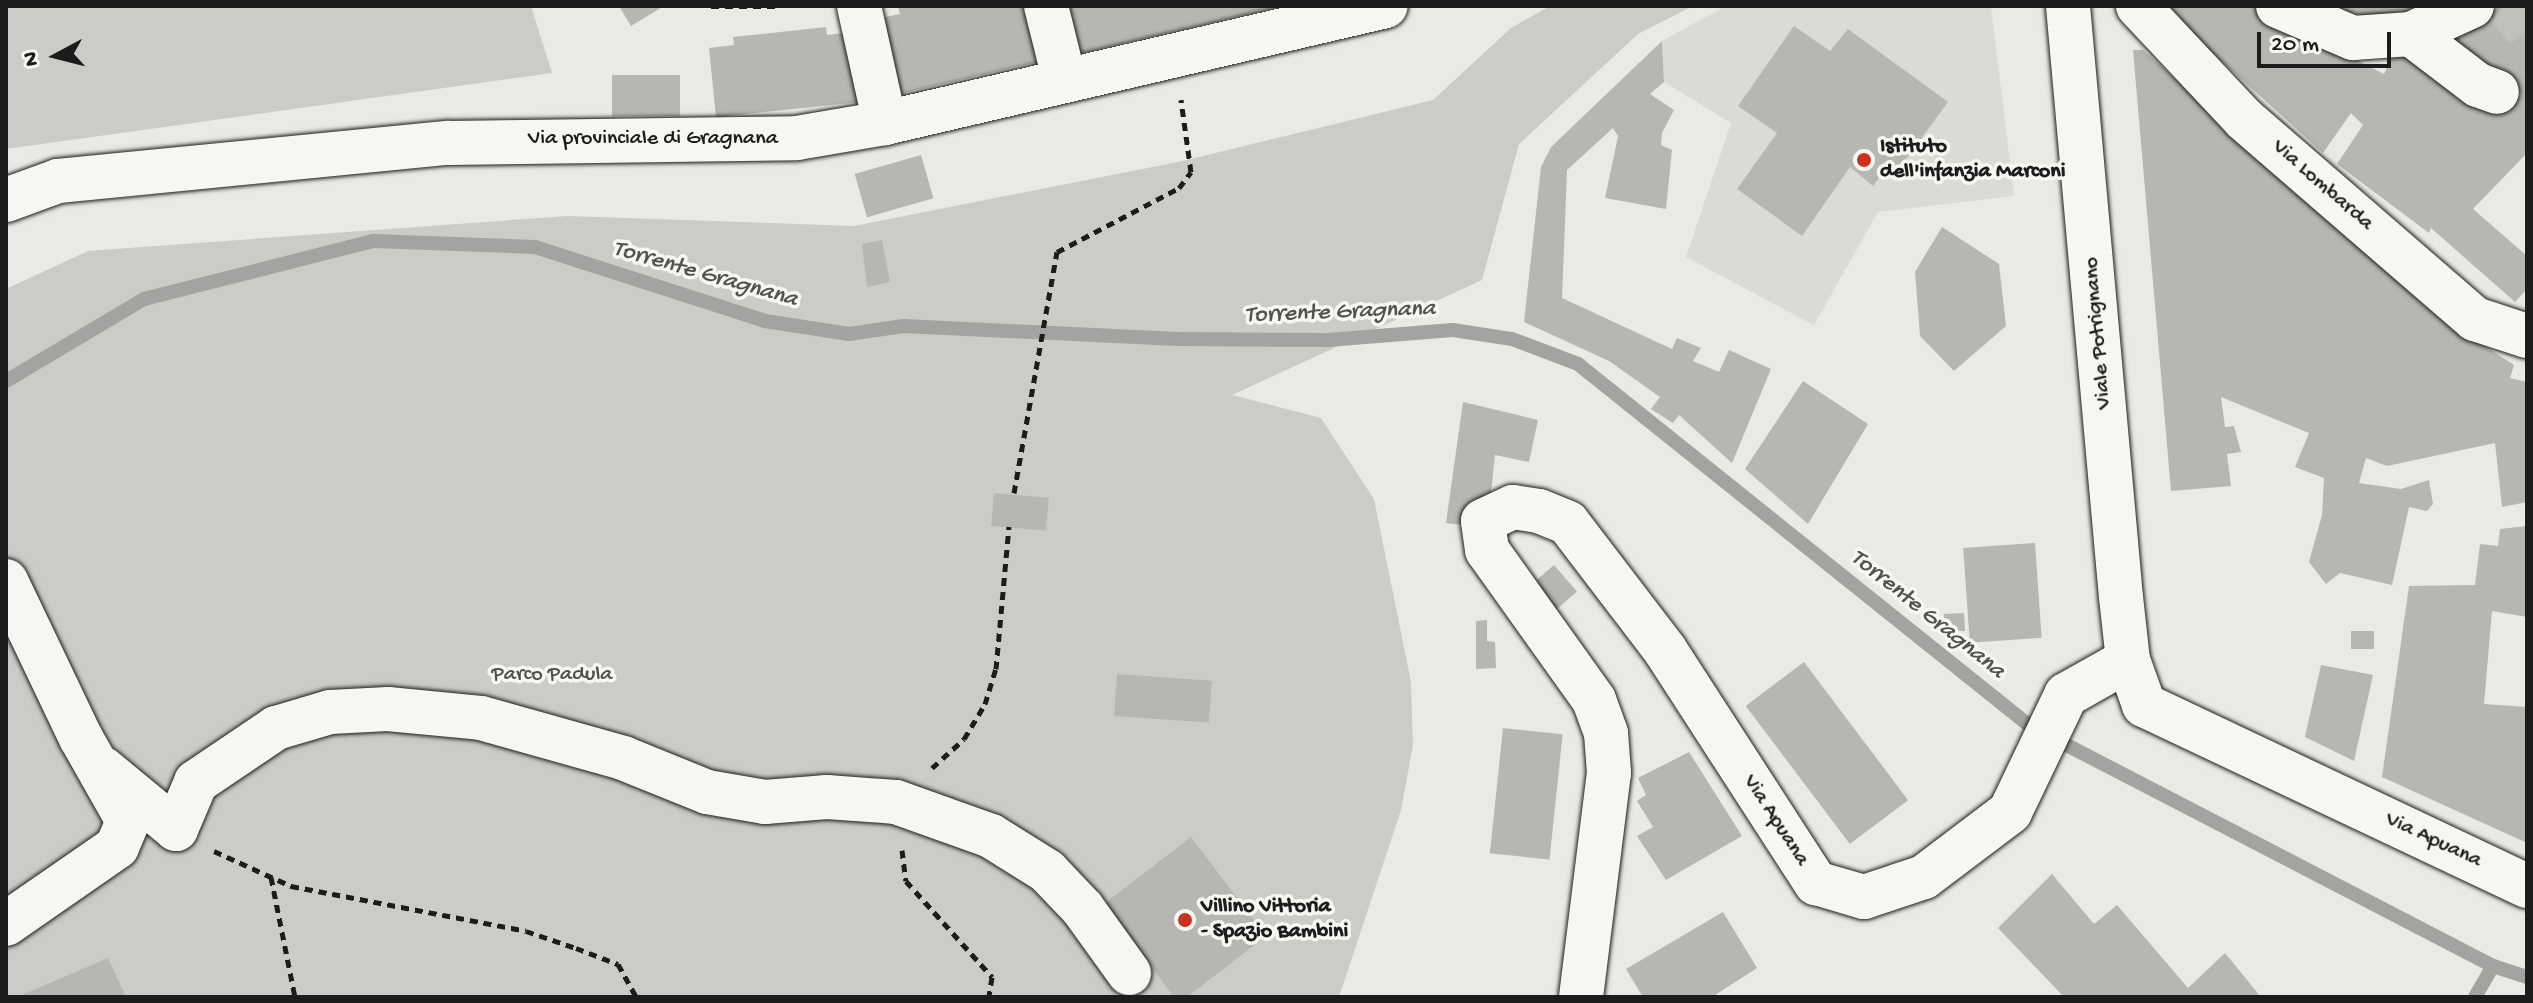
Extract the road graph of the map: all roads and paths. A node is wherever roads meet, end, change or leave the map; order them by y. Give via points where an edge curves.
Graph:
1 (711, 6) edge
2 (779, 6) edge
3 (859, 6) edge
4 (1046, 6) edge
5 (2068, 6) edge
6 (2138, 6) edge
7 (2278, 6) edge
8 (2472, 6) edge
9 (1374, 8) edge
10 (2411, 34) junction
11 (1168, 56) junction
12 (1064, 78) junction
13 (2497, 92) dead end
14 (885, 123) junction
15 (6, 200) edge
16 (2527, 336) edge
17 (1014, 493) dead end
18 (1009, 527) dead end
19 (6, 581) edge
20 (2128, 660) junction
21 (92, 753) junction
22 (896, 802) junction
23 (176, 829) junction
24 (271, 877) junction
25 (2527, 886) edge
26 (6, 924) edge
27 (1129, 973) dead end
28 (295, 997) edge
29 (636, 997) edge
30 (989, 997) edge
31 (1581, 997) edge

1 - 2 path
3 - 14 street
4 - 12 street
5 - 20 street, Viale Potrignano
6 - 16 street, Via Lombarda via 2244,119 2475,319
7 - 10 street via 2353,38
8 - 10 street
9 - 11 street, Via provinciale di Gragnana
10 - 13 street via 2478,85
11 - 12 street, Via provinciale di Gragnana
11 - 17 path via 1186,118 1191,172 1179,188 1057,252
12 - 14 street, Via provinciale di Gragnana
14 - 15 street, Via provinciale di Gragnana via 757,140 435,145 58,181
18 - 22 path via 996,669 985,704 964,739
19 - 21 street
20 - 25 street, Via Apuana via 2144,705
20 - 31 street, Via Apuana via 2066,695 2010,812 1924,877 1864,897 1816,883 1665,650 1568,523 1513,507 1483,521 1487,550 1594,700 1606,733 1609,773
21 - 23 street
21 - 26 street via 128,821 117,847
22 - 23 street via 827,797 765,802 707,792 623,758 481,718 388,709 330,712 276,728 196,782
22 - 27 street via 991,836 1047,871 1083,909
22 - 30 path via 906,881 992,977
23 - 24 path
24 - 28 path
24 - 29 path via 291,886 526,931 618,964

